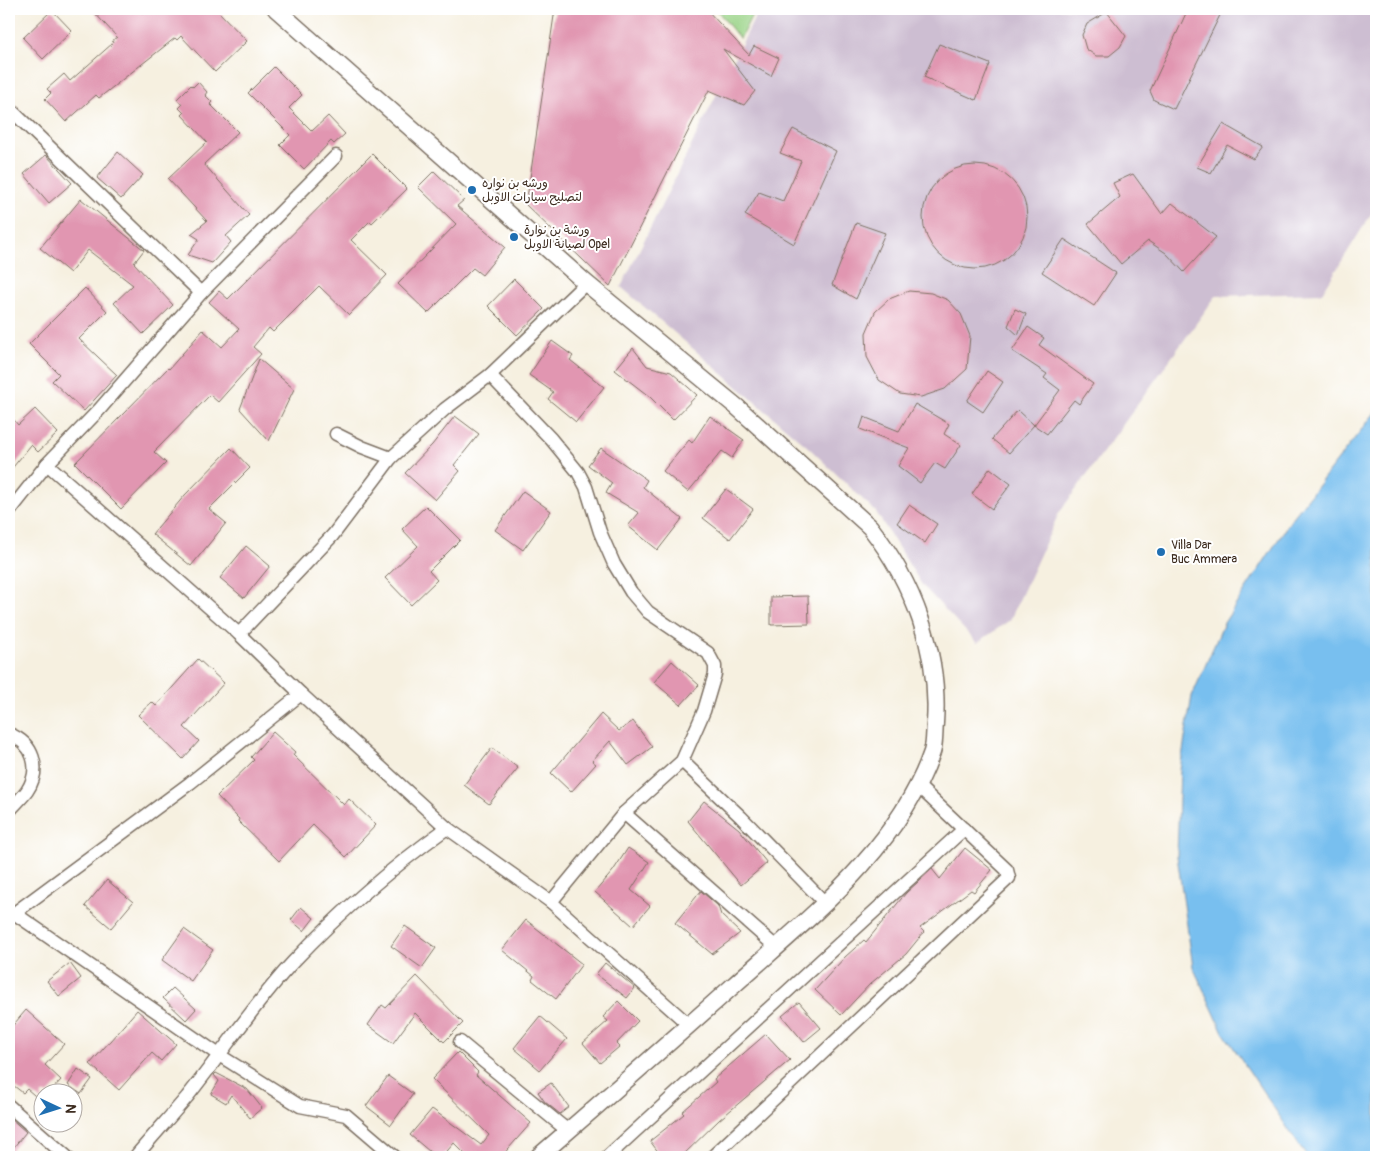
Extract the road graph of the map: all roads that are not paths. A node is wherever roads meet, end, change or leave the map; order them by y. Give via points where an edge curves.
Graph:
1 (276, 9) edge
2 (9, 108) edge
3 (336, 156) dead end
4 (586, 284) junction
5 (201, 293) junction
6 (490, 375) junction
7 (336, 434) dead end
8 (391, 458) junction
9 (47, 464) junction
10 (9, 512) edge
11 (239, 634) junction
12 (301, 694) junction
13 (9, 734) edge
14 (682, 761) junction
15 (917, 785) junction
16 (9, 811) edge
17 (624, 813) junction
18 (447, 828) junction
19 (964, 829) junction
20 (551, 902) junction
21 (825, 903) junction
22 (12, 915) edge
23 (776, 947) junction
24 (689, 1025) junction
25 (460, 1042) dead end
26 (218, 1055) junction
27 (9, 1106) edge
28 (568, 1131) junction
29 (67, 1157) edge
30 (135, 1157) edge
31 (395, 1157) edge
32 (538, 1157) edge
33 (607, 1157) edge
34 (712, 1157) edge

1 - 4 street
2 - 5 street
3 - 5 street
4 - 6 street
4 - 15 street via 737,406 870,527 885,546 913,603 929,645 933,667 933,750
5 - 9 street via 99,410
6 - 8 street via 445,409
6 - 14 street via 578,472 614,564 631,592 648,612 713,659 715,674 712,686
7 - 8 street
8 - 11 street via 333,535
9 - 10 street
9 - 11 street
11 - 12 street
12 - 18 street
12 - 22 street via 190,783
13 - 16 street via 21,739 31,750 34,762 33,779 27,791
14 - 17 street
14 - 21 street
15 - 19 street
15 - 21 street via 878,846
17 - 20 street
17 - 23 street
18 - 20 street
18 - 26 street via 399,862 346,909 292,963
19 - 33 street
19 - 34 street via 1007,870 1010,874 1006,883
20 - 24 street
21 - 23 street
22 - 26 street
23 - 24 street
24 - 28 street
25 - 28 street
26 - 30 street
26 - 31 street via 300,1106 346,1115
27 - 29 street
28 - 32 street

